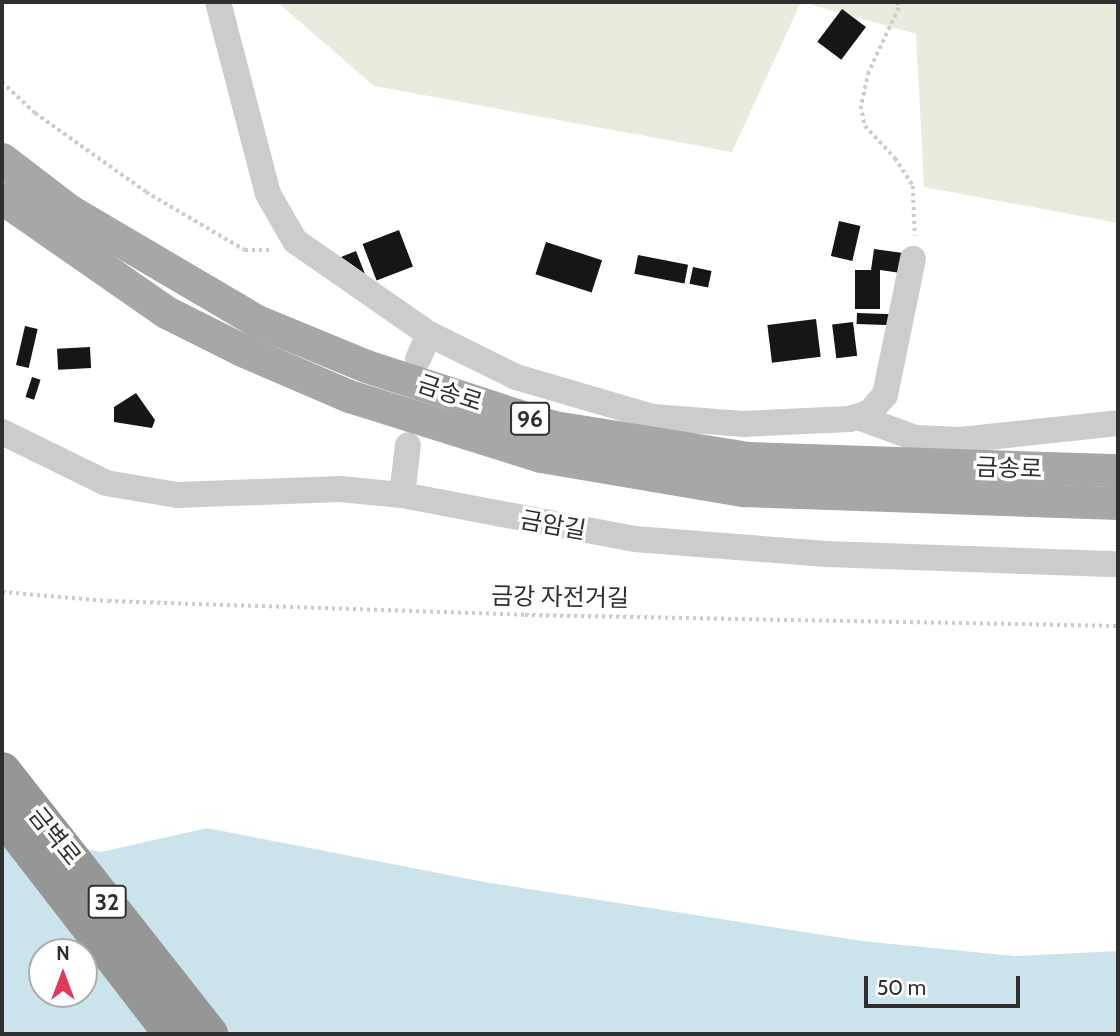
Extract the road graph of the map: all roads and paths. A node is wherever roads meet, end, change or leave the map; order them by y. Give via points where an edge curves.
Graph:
1 (218, 2) edge
2 (898, 2) edge
3 (2, 82) edge
4 (2, 159) edge
5 (2, 198) edge
6 (295, 241) junction
7 (913, 259) joint
8 (429, 334) junction
9 (418, 359) dead end
10 (858, 417) junction
11 (1118, 423) edge
12 (2, 432) edge
13 (408, 445) dead end
14 (1118, 470) edge
15 (402, 495) junction
16 (1118, 503) edge
17 (1118, 564) edge
18 (2, 592) edge
19 (1118, 626) edge
20 (2, 771) edge
21 (2, 813) edge
22 (173, 1034) edge
23 (209, 1034) edge

1 - 6 street via 268,194
2 - 7 path via 869,72 861,106 865,126 913,186
3 - 6 path via 36,113 136,185 208,230 258,252
4 - 14 main road, 금송로 / 96 via 70,211 257,321 366,366 554,427 747,458
5 - 16 main road, 금송로 / 96 via 166,312 242,350 349,396 541,456 743,490
6 - 8 street
7 - 10 street via 885,395 870,412
8 - 9 street
8 - 10 street via 516,377 653,417 743,424
10 - 11 street via 915,438 960,440
12 - 15 street, 금암길 via 106,483 177,495 340,489
13 - 15 street
15 - 17 street, 금암길 via 635,539 826,554
18 - 19 path, 금강 자전거길 via 108,601 525,615
20 - 23 highway, 금벽로 / 32
21 - 22 highway, 금벽로 / 32

